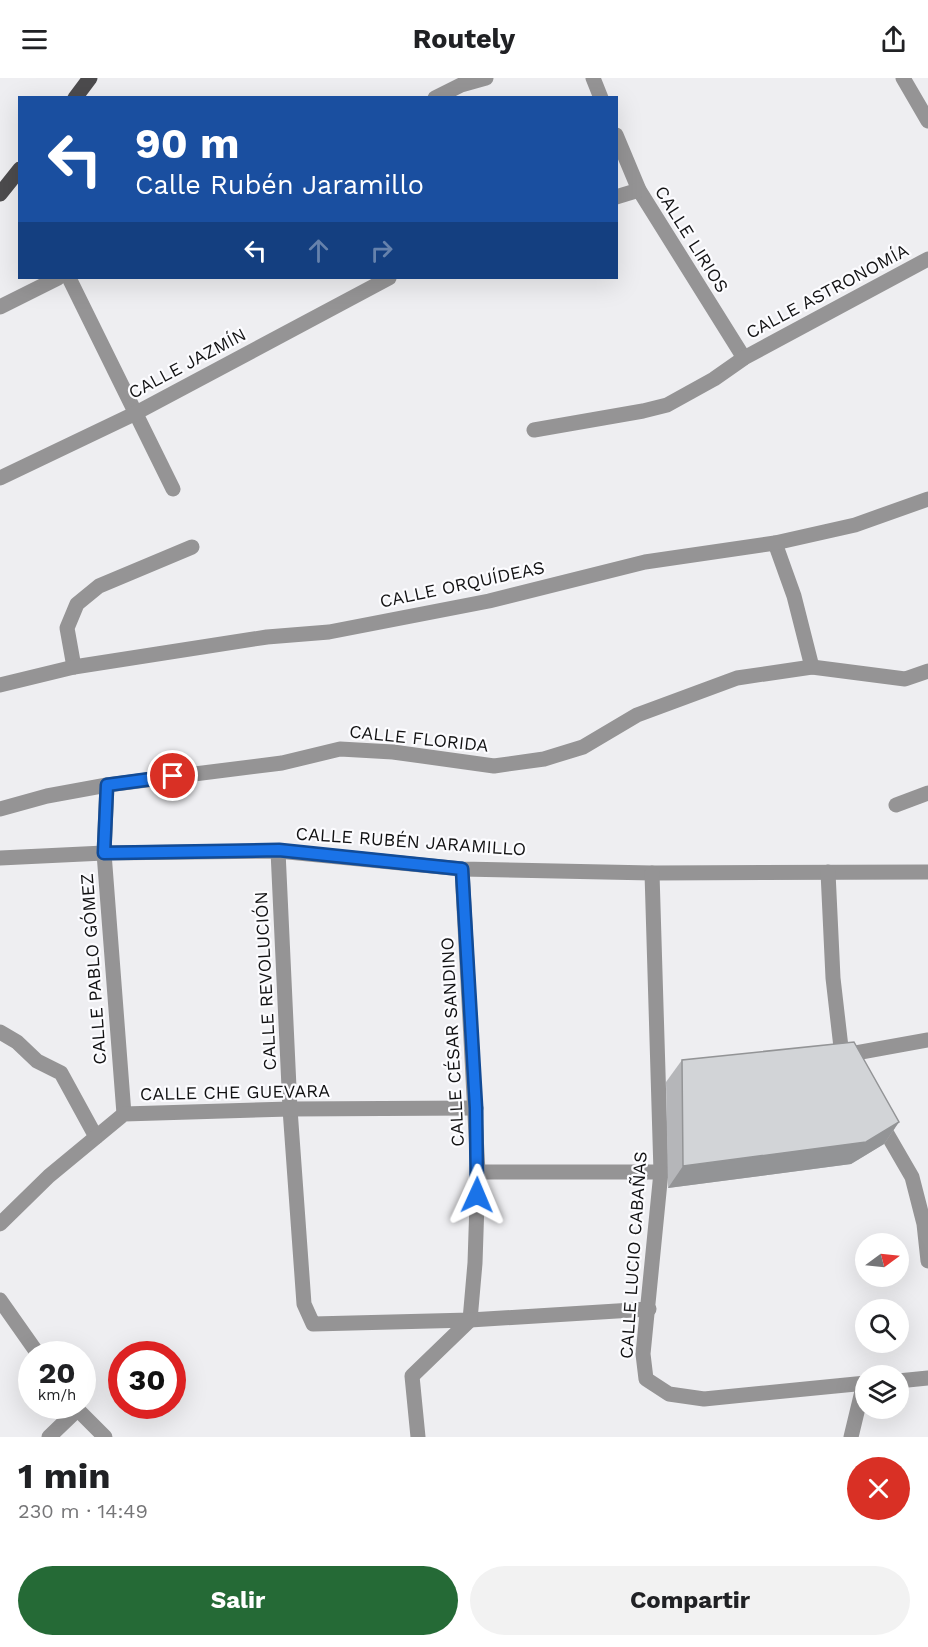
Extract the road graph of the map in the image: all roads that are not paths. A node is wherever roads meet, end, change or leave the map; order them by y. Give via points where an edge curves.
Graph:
1 (90, 78) edge
2 (486, 78) edge
3 (593, 78) edge
4 (903, 78) edge
5 (76, 96) edge
6 (439, 96) edge
7 (600, 96) edge
8 (928, 121) edge
9 (618, 140) edge
10 (18, 172) edge
11 (639, 190) junction
12 (0, 194) edge
13 (618, 196) edge
14 (928, 259) edge
15 (56, 279) edge
16 (69, 279) edge
17 (387, 279) edge
18 (0, 307) edge
19 (744, 358) junction
20 (134, 414) junction
21 (534, 430) dead end
22 (0, 478) edge
23 (173, 489) dead end
24 (928, 499) edge
25 (775, 543) junction
26 (192, 547) dead end
27 (74, 667) junction
28 (812, 667) junction
29 (928, 671) edge
30 (0, 685) edge
31 (107, 785) junction
32 (928, 794) edge
33 (896, 805) dead end
34 (0, 809) edge
35 (279, 850) junction
36 (104, 853) junction
37 (0, 858) edge
38 (462, 869) junction
39 (828, 872) junction
40 (928, 872) edge
41 (652, 873) junction
42 (0, 1032) edge
43 (928, 1040) edge
44 (842, 1056) junction
45 (821, 1058) edge
46 (853, 1076) edge
47 (870, 1105) edge
48 (476, 1108) junction
49 (290, 1109) junction
50 (124, 1114) junction
51 (96, 1137) junction
52 (478, 1172) junction
53 (661, 1172) junction
54 (0, 1224) edge
55 (928, 1261) edge
56 (0, 1300) edge
57 (649, 1309) junction
58 (470, 1320) junction
59 (29, 1341) edge
60 (928, 1378) edge
61 (909, 1380) edge
62 (855, 1384) edge
63 (66, 1419) edge
64 (87, 1419) edge
65 (856, 1419) edge
66 (49, 1437) edge
67 (105, 1437) edge
68 (418, 1437) edge
69 (851, 1437) edge

1 - 5 main road
2 - 6 street
3 - 7 street
4 - 8 street
9 - 11 street, CALLE LIRIOS
10 - 12 main road
11 - 13 street
11 - 19 street, CALLE LIRIOS
14 - 19 street, CALLE ASTRONOMÍA
15 - 18 street
16 - 20 street
17 - 20 street, CALLE JAZMÍN
19 - 21 street, CALLE ASTRONOMÍA via 667,405
20 - 22 street, CALLE JAZMÍN
20 - 23 street
24 - 25 street, CALLE ORQUÍDEAS via 855,525
25 - 27 street, CALLE ORQUÍDEAS via 645,562 489,601 329,632 267,637
25 - 28 street via 794,596
26 - 27 street via 99,586 77,604 67,628
27 - 30 street, CALLE ORQUÍDEAS
28 - 29 street, CALLE FLORIDA via 905,679
28 - 31 street, CALLE FLORIDA via 737,678 637,715 583,747 544,759 494,766 340,748 282,762
31 - 34 street, CALLE FLORIDA
31 - 36 street, CALLE PABLO GÓMEZ
32 - 33 street
35 - 36 street, CALLE RUBÉN JARAMILLO
35 - 38 street, CALLE RUBÉN JARAMILLO
35 - 49 street, CALLE REVOLUCIÓN
36 - 37 street, CALLE RUBÉN JARAMILLO
36 - 50 street, CALLE PABLO GÓMEZ
38 - 41 street, CALLE RUBÉN JARAMILLO
38 - 48 street, CALLE CÉSAR SANDINO
39 - 40 street, CALLE RUBÉN JARAMILLO
39 - 41 street, CALLE RUBÉN JARAMILLO
39 - 44 street via 833,978
41 - 53 street, CALLE LUCIO CABAÑAS via 665,1078
42 - 51 street via 60,1074
43 - 44 street
44 - 45 street
44 - 46 street
47 - 55 street via 912,1177
48 - 49 street, CALLE CHE GUEVARA
48 - 52 street, CALLE CÉSAR SANDINO
49 - 50 street, CALLE CHE GUEVARA
49 - 58 street, CALLE REVOLUCIÓN via 304,1304 313,1324
50 - 51 street, CALLE CHE GUEVARA
51 - 54 street, CALLE CHE GUEVARA
52 - 53 street
52 - 58 street, CALLE CÉSAR SANDINO
53 - 57 street, CALLE LUCIO CABAÑAS
56 - 59 street
57 - 58 street
57 - 62 street, CALLE LUCIO CABAÑAS via 643,1354 646,1379 669,1394 704,1399
58 - 68 street via 412,1376
60 - 61 street
63 - 66 street
64 - 67 street
65 - 69 street

